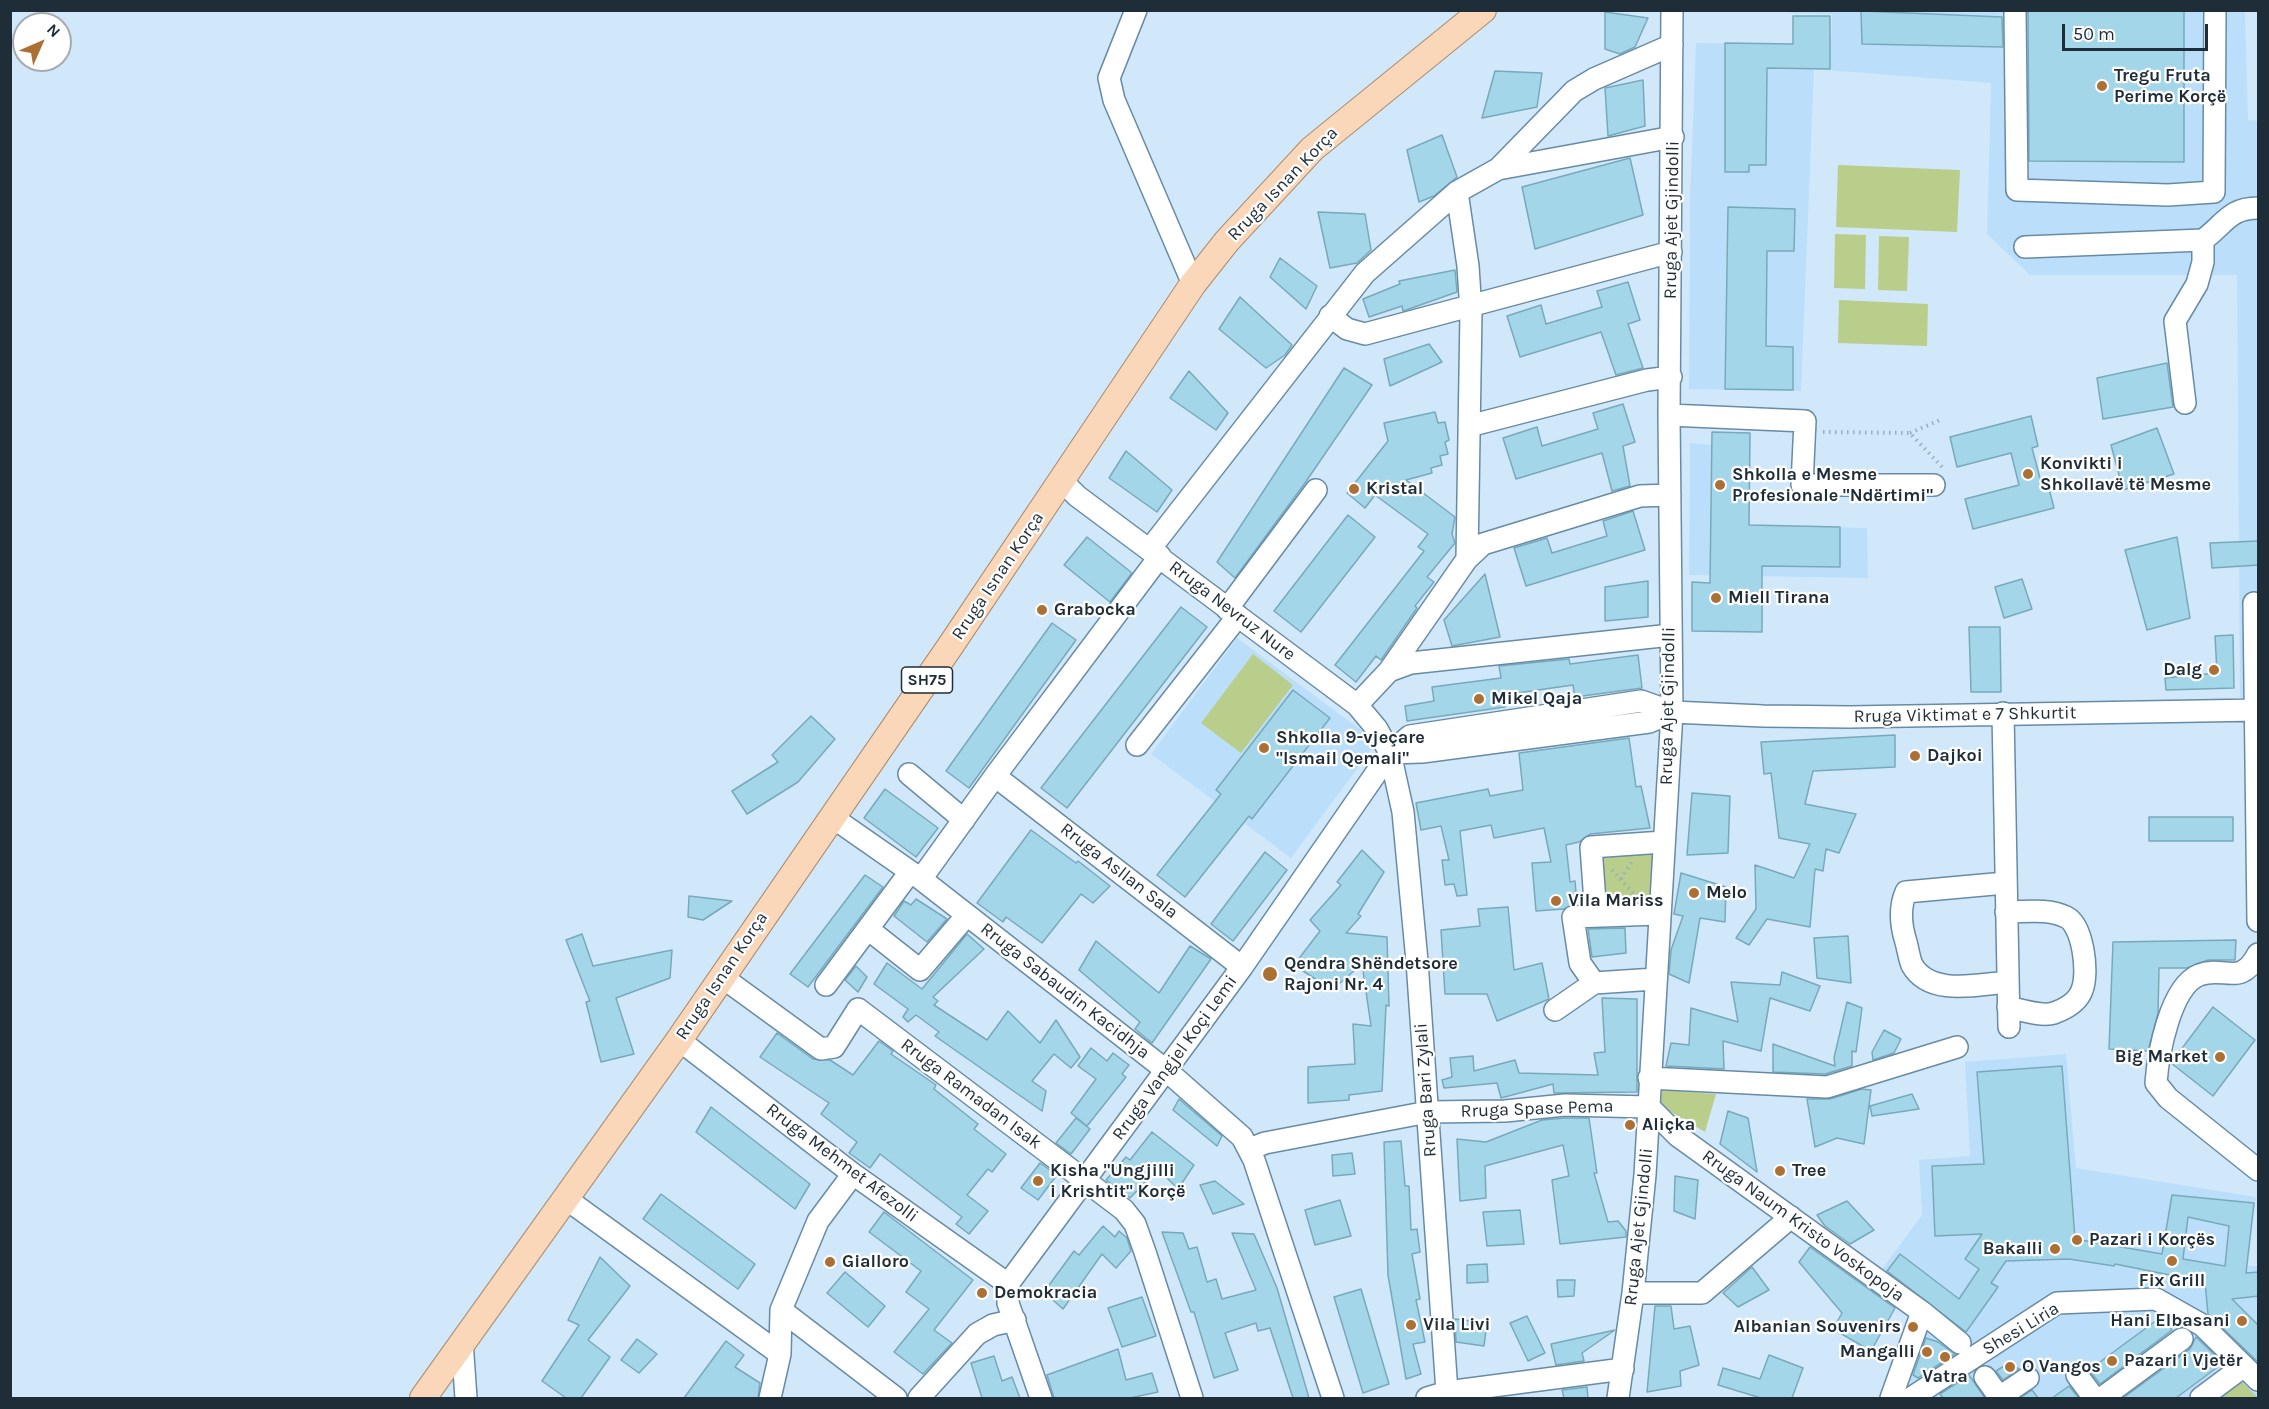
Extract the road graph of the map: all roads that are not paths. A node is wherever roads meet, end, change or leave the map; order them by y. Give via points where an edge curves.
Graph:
1 (1136, 10) edge
2 (1483, 10) edge
3 (1672, 10) edge
4 (2015, 10) edge
5 (2216, 10) edge
6 (1672, 45) junction
7 (1673, 137) junction
8 (1498, 169) junction
9 (1457, 192) junction
10 (2259, 207) edge
11 (2203, 240) junction
12 (2025, 247) dead end
13 (1671, 252) junction
14 (1193, 284) junction
15 (1470, 304) junction
16 (1330, 316) junction
17 (1671, 376) junction
18 (2185, 403) dead end
19 (1669, 414) junction
20 (1469, 426) junction
21 (1939, 478) road end
22 (1062, 482) junction
23 (1316, 490) dead end
24 (1670, 495) junction
25 (1155, 552) junction
26 (1467, 559) junction
27 (2254, 603) dead end
28 (1232, 612) junction
29 (1671, 635) junction
30 (1389, 671) junction
31 (1357, 705) junction
32 (2257, 710) edge
33 (1671, 712) junction
34 (2003, 713) junction
35 (1137, 745) dead end
36 (1390, 753) junction
37 (909, 774) dead end
38 (995, 776) junction
39 (832, 817) junction
40 (964, 820) junction
41 (1664, 842) junction
42 (916, 876) junction
43 (2005, 883) junction
44 (2006, 912) junction
45 (1656, 914) junction
46 (967, 915) junction
47 (1596, 916) junction
48 (2259, 921) edge
49 (868, 929) junction
50 (1242, 967) junction
51 (2256, 967) edge
52 (722, 977) junction
53 (1655, 979) junction
54 (1594, 982) junction
55 (2008, 982) junction
56 (826, 985) dead end
57 (1555, 1010) dead end
58 (679, 1040) junction
59 (1957, 1047) dead end
60 (1167, 1071) junction
61 (1649, 1078) junction
62 (1649, 1107) junction
63 (1428, 1112) junction
64 (1250, 1149) junction
65 (2259, 1170) edge
66 (853, 1174) junction
67 (1086, 1179) junction
68 (565, 1198) junction
69 (1791, 1217) junction
70 (1008, 1284) junction
71 (1633, 1293) junction
72 (781, 1310) junction
73 (1922, 1312) junction
74 (1015, 1320) junction
75 (2182, 1340) dead end
76 (462, 1341) junction
77 (1960, 1343) dead end
78 (780, 1354) junction
79 (1623, 1369) junction
80 (2251, 1373) edge
81 (2077, 1375) dead end
82 (1985, 1377) dead end
83 (2028, 1378) dead end
84 (1447, 1392) junction
85 (1925, 1395) edge
86 (423, 1398) edge
87 (466, 1398) edge
88 (770, 1398) edge
89 (896, 1398) edge
90 (919, 1398) edge
91 (1041, 1398) edge
92 (1192, 1398) edge
93 (1333, 1398) edge
94 (1427, 1398) edge
95 (1618, 1398) edge
96 (1891, 1398) edge
97 (1999, 1398) edge
98 (2094, 1398) edge
99 (2102, 1398) edge
100 (2201, 1398) edge

1 - 14 street via 1109,78 1114,100
2 - 14 main road, Rruga Isnan Korça / SH75 via 1312,149 1241,225
3 - 6 street, Rruga Ajet Gjindolli
4 - 5 street via 2017,190 2168,195 2214,192
6 - 7 street, Rruga Ajet Gjindolli
6 - 8 street via 1575,91
7 - 8 street
7 - 13 street, Rruga Ajet Gjindolli
8 - 9 street
9 - 15 street
9 - 16 street via 1365,273
10 - 11 street via 2232,213
11 - 12 street
11 - 18 street via 2197,284 2175,321
13 - 15 street
13 - 17 street, Rruga Ajet Gjindolli
14 - 22 main road, Rruga Isnan Korça / SH75
15 - 16 street via 1365,334 1347,329
15 - 20 street
16 - 25 street
17 - 19 street, Rruga Ajet Gjindolli
17 - 20 street
19 - 21 street via 1805,421 1802,485
19 - 24 street, Rruga Ajet Gjindolli
20 - 26 street
22 - 25 street, Rruga Nevruz Nure
22 - 39 main road, Rruga Isnan Korça / SH75
23 - 28 street
24 - 26 street via 1640,496 1495,539
24 - 29 street, Rruga Ajet Gjindolli
25 - 28 street, Rruga Nevruz Nure
25 - 38 street
26 - 30 street
27 - 32 street
28 - 31 street, Rruga Nevruz Nure
28 - 35 street
29 - 30 street via 1411,663
29 - 33 street, Rruga Ajet Gjindolli
30 - 31 street
31 - 36 street, Rruga Nevruz Nure
32 - 34 street, Rruga Viktimat e 7 Shkurtit
32 - 48 street
33 - 34 street, Rruga Viktimat e 7 Shkurtit via 1850,717
33 - 36 street, Rruga Viktimat e 7 Shkurtit via 1649,722
33 - 41 street, Rruga Ajet Gjindolli
34 - 43 street
36 - 50 street, Rruga Vangjel Koçi Lemi
36 - 63 street, Rruga Bari Zylali via 1404,812
37 - 40 street
38 - 40 street
38 - 50 street, Rruga Asllan Sala
39 - 42 street, Rruga Sabaudin Kacidhja
39 - 52 main road, Rruga Isnan Korça / SH75
40 - 42 street
41 - 45 street, Rruga Ajet Gjindolli
41 - 47 street via 1591,847
42 - 46 street, Rruga Sabaudin Kacidhja
42 - 49 street
43 - 44 street
43 - 55 street via 1906,892 1901,903 1903,933 1912,965 1925,978 1946,986
44 - 55 street
44 - 55 street via 2053,912 2068,918 2075,925 2085,967 2082,991 2073,1003 2052,1014 2009,1017
45 - 47 street
45 - 53 street, Rruga Ajet Gjindolli
46 - 49 street via 920,970
46 - 60 street, Rruga Sabaudin Kacidhja
47 - 54 street via 1573,917 1580,963
49 - 56 street
50 - 60 street, Rruga Vangjel Koçi Lemi
51 - 65 street via 2239,974 2200,974 2186,983 2163,1040 2156,1083 2168,1098
52 - 58 main road, Rruga Isnan Korça / SH75
52 - 67 street, Rruga Ramadan Isak via 821,1049 834,1047 858,1009
53 - 54 street
53 - 61 street, Rruga Ajet Gjindolli
54 - 57 street
58 - 66 street, Rruga Mehmet Afezolli
58 - 68 main road, Rruga Isnan Korça / SH75
59 - 61 street via 1827,1087
60 - 64 street, Rruga Sabaudin Kacidhja via 1242,1137
60 - 67 street, Rruga Vangjel Koçi Lemi
61 - 62 street, Rruga Ajet Gjindolli
62 - 63 street, Rruga Spase Pema via 1565,1105
62 - 69 street, Rruga Naum Kristo Voskopoja via 1678,1136
62 - 71 street, Rruga Ajet Gjindolli
63 - 64 street, Rruga Spase Pema
63 - 84 street, Rruga Bari Zylali
64 - 93 street, Rruga Sabaudin Kacidhja
66 - 70 street, Rruga Mehmet Afezolli
66 - 72 street via 818,1221
67 - 70 street, Rruga Vangjel Koçi Lemi
67 - 92 street, Rruga Ramadan Isak via 1135,1224
68 - 76 main road, Rruga Isnan Korça / SH75
68 - 78 street
69 - 71 street via 1702,1293
69 - 73 street, Rruga Naum Kristo Voskopoja
70 - 74 street via 1008,1303
71 - 79 street, Rruga Ajet Gjindolli
72 - 78 street
72 - 89 street
73 - 77 street, Rruga Naum Kristo Voskopoja
73 - 96 street
74 - 90 street via 977,1334
74 - 91 street
75 - 99 street
76 - 86 main road, Rruga Isnan Korça / SH75
76 - 87 street
78 - 88 street
79 - 84 street
79 - 95 street, Rruga Ajet Gjindolli
80 - 85 street, Shesi Liria via 2202,1325 2156,1299 2057,1303
80 - 100 street
81 - 98 street
82 - 97 street
83 - 97 street
84 - 94 street

